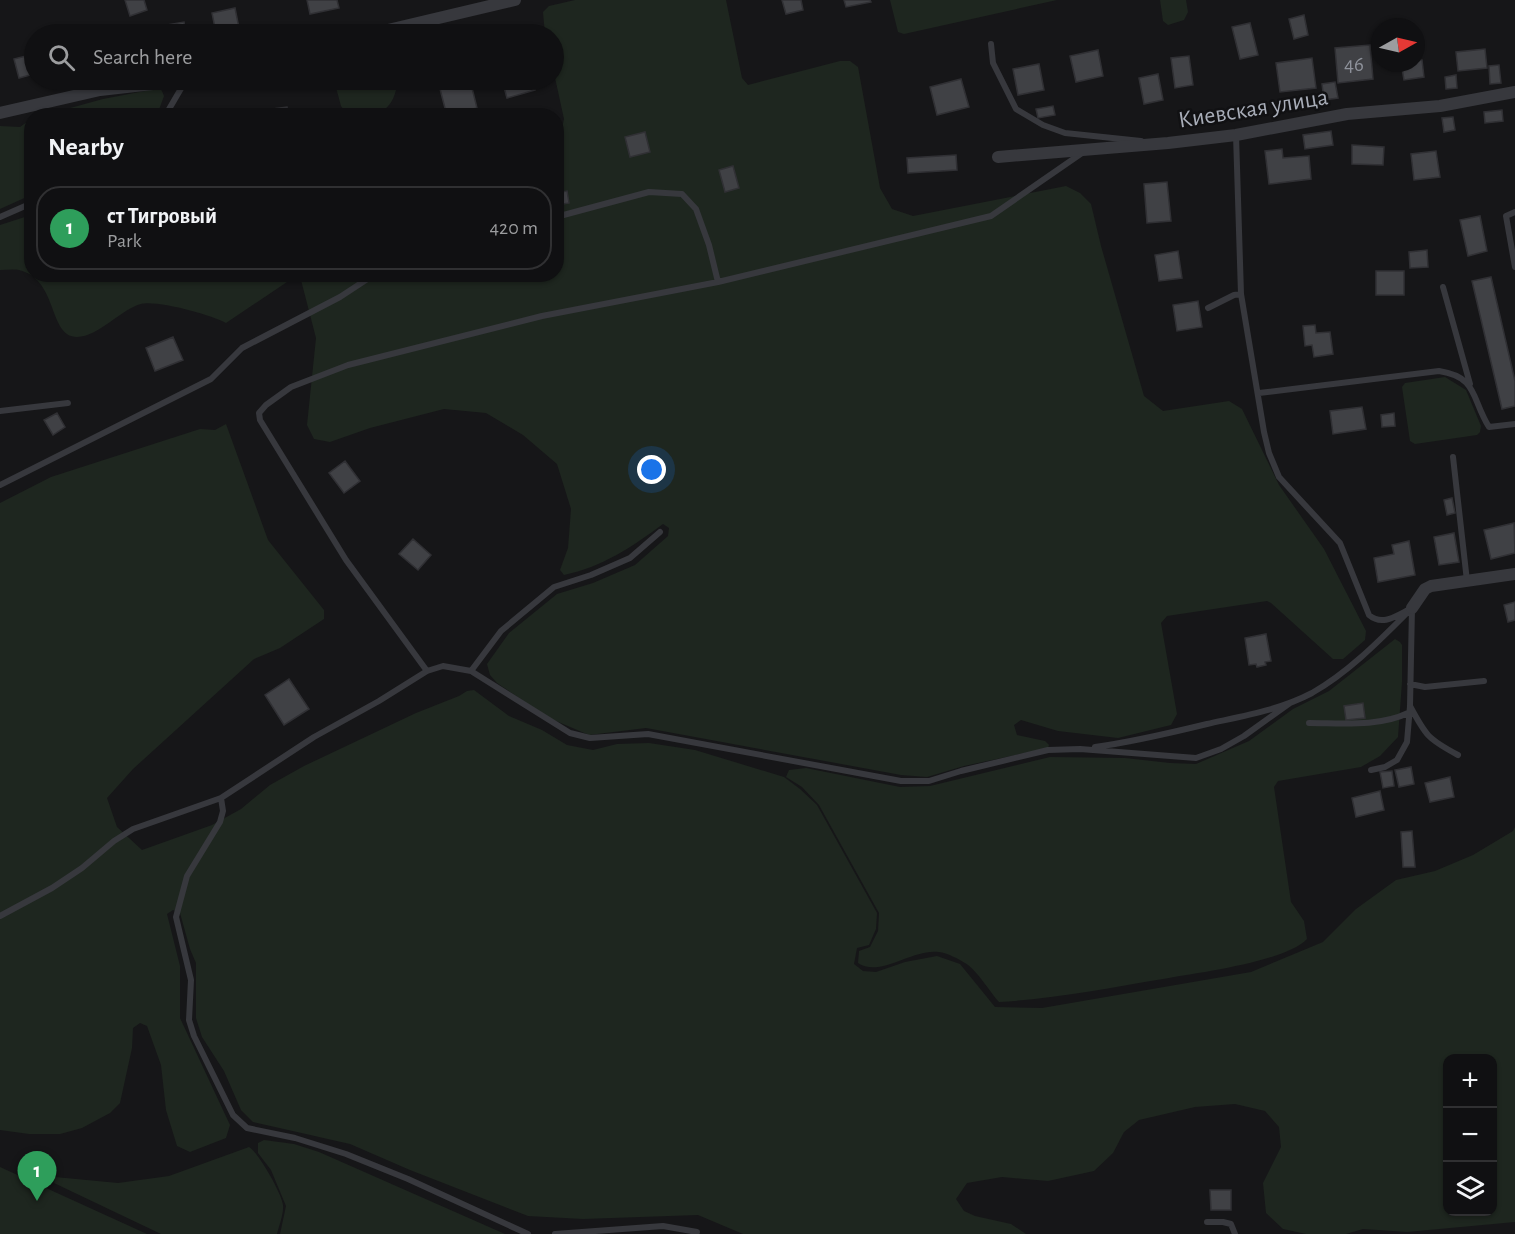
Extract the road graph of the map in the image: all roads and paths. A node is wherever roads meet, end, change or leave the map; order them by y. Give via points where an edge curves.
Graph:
1 (515, 0) edge
2 (413, 24) edge
3 (991, 44) dead end
4 (100, 90) edge
5 (181, 90) edge
6 (1515, 92) edge
7 (170, 108) edge
8 (0, 113) edge
9 (1236, 135) junction
10 (1168, 143) junction
11 (1088, 149) junction
12 (998, 157) dead end
13 (24, 206) edge
14 (1515, 212) edge
15 (564, 215) edge
16 (0, 217) edge
17 (1515, 267) edge
18 (363, 282) edge
19 (718, 282) junction
20 (1443, 287) dead end
21 (1241, 294) junction
22 (1208, 308) dead end
23 (1470, 384) junction
24 (1259, 393) junction
25 (68, 403) dead end
26 (0, 411) edge
27 (1515, 424) edge
28 (1453, 457) dead end
29 (0, 485) edge
30 (660, 532) dead end
31 (1515, 574) edge
32 (1467, 581) junction
33 (1412, 608) junction
34 (427, 670) junction
35 (471, 671) junction
36 (1484, 681) dead end
37 (1410, 684) junction
38 (1290, 703) junction
39 (1409, 709) junction
40 (1309, 723) dead end
41 (1080, 749) junction
42 (1458, 755) dead end
43 (1371, 770) dead end
44 (221, 798) junction
45 (0, 916) edge
46 (1207, 1222) dead end
47 (697, 1233) edge
48 (528, 1234) edge
49 (555, 1234) edge
50 (1235, 1234) edge

1 - 2 street
3 - 10 lane via 993,63 1008,95 1016,109 1029,117 1065,133
4 - 8 street
5 - 7 lane
6 - 9 street, Киевская улица via 1440,106 1338,115
9 - 10 street, Киевская улица
9 - 21 lane
10 - 11 street, Киевская улица
11 - 12 street, Киевская улица
11 - 19 lane via 991,216
13 - 16 lane
14 - 17 lane via 1506,216
15 - 19 lane via 649,192 682,194 696,209
18 - 29 lane via 242,348 211,379
19 - 34 lane via 542,316 348,365 291,387 259,413 346,560
20 - 23 lane
21 - 22 lane
21 - 24 lane
23 - 24 lane via 1454,374 1438,371
23 - 27 lane via 1489,427
24 - 33 lane via 1269,453 1279,477 1340,543 1369,615 1381,622
25 - 26 lane
28 - 32 lane
30 - 35 lane via 630,558 554,587 501,631
31 - 32 street
32 - 33 street via 1431,586
33 - 37 lane
33 - 38 lane via 1370,650 1314,692
34 - 35 lane via 442,666
34 - 44 lane
35 - 41 lane via 570,733 590,738 648,734 901,782 929,781 1048,750
36 - 37 lane via 1425,687
37 - 39 lane
38 - 41 lane via 1159,736
38 - 41 lane via 1244,736 1196,758
39 - 40 lane via 1399,717 1374,722
39 - 42 lane via 1424,733
39 - 43 lane via 1407,742 1397,760
44 - 45 lane via 133,829 52,888
44 - 48 lane via 220,822 187,876 176,917 191,980 189,1020 233,1114 247,1128 346,1154
46 - 50 lane via 1231,1224
47 - 49 lane via 663,1226

